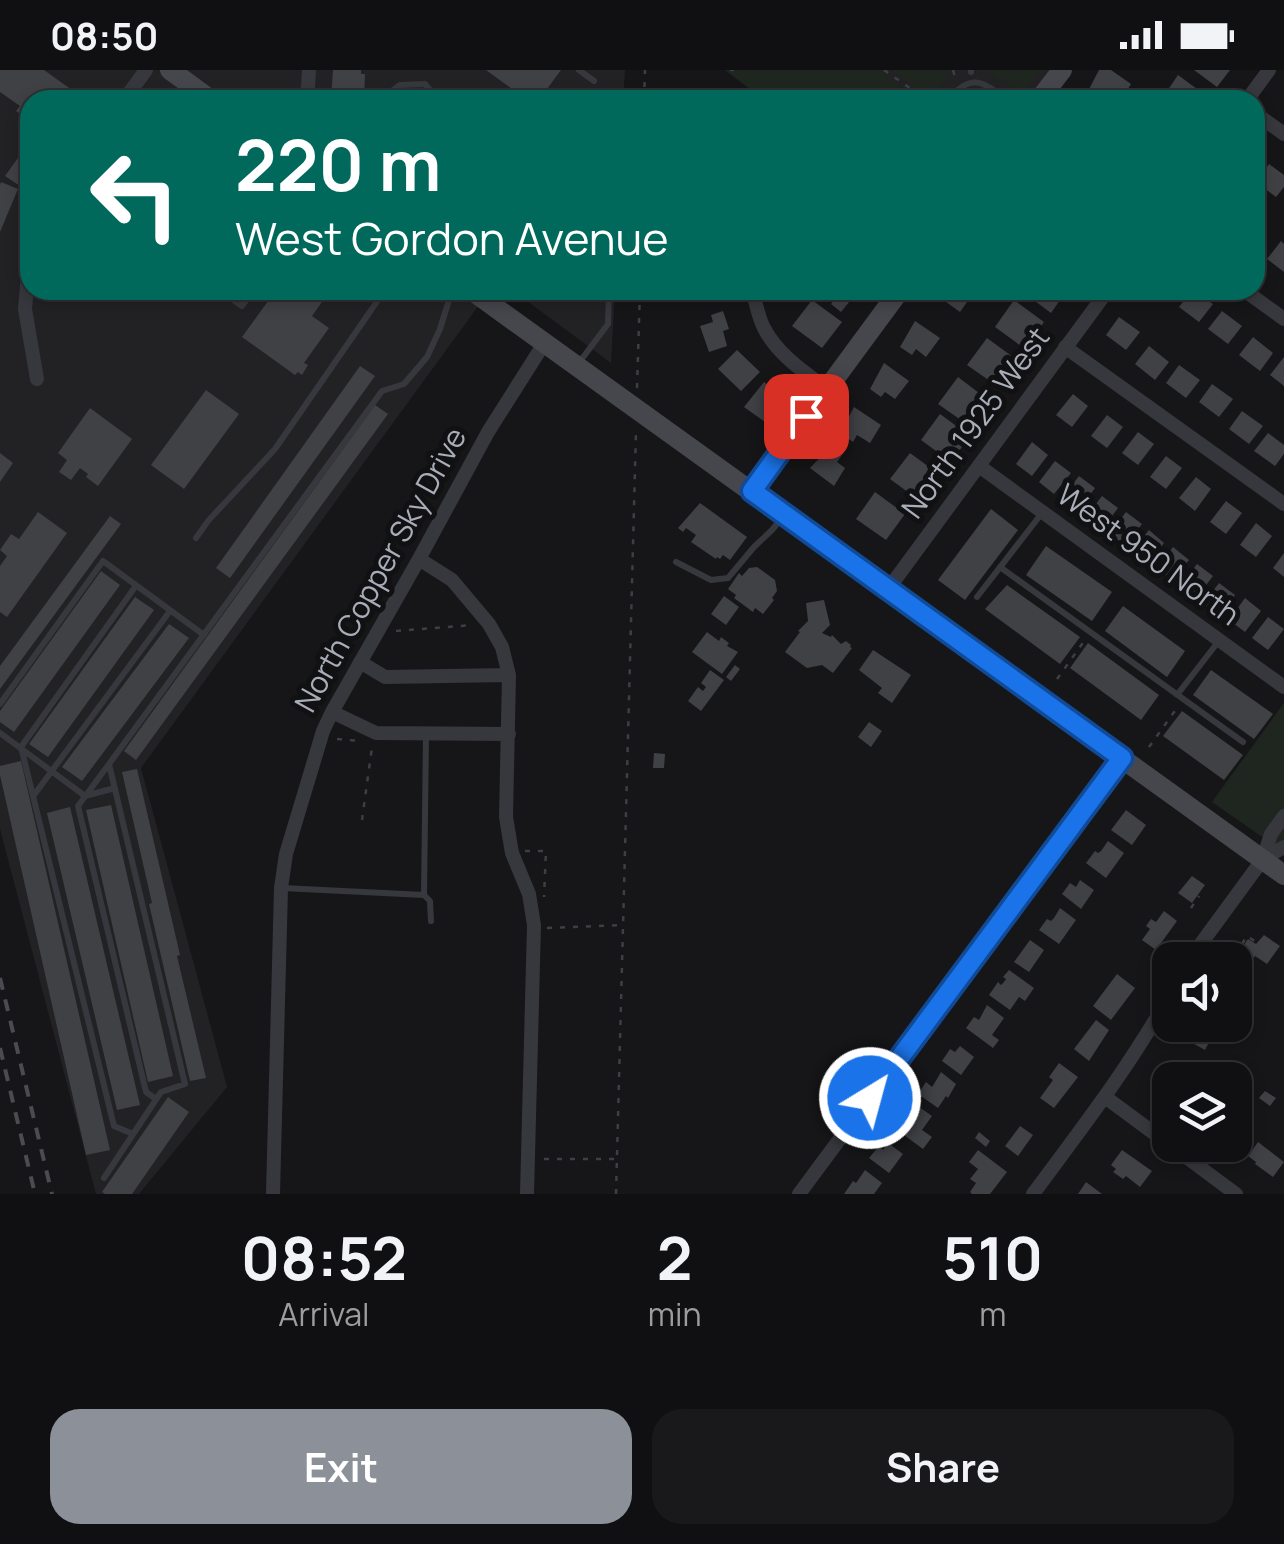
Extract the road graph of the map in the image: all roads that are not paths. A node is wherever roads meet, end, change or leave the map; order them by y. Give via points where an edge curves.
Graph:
1 (170, 70) edge
2 (579, 70) edge
3 (1062, 70) edge
4 (594, 81) dead end
5 (197, 90) edge
6 (393, 90) edge
7 (430, 90) edge
8 (956, 90) edge
9 (992, 90) edge
10 (1047, 90) edge
11 (27, 300) edge
12 (378, 300) edge
13 (449, 300) edge
14 (485, 300) edge
15 (609, 300) edge
16 (755, 300) edge
17 (893, 300) edge
18 (1100, 300) edge
19 (1258, 300) edge
20 (1284, 319) edge
21 (546, 342) junction
22 (1065, 347) junction
23 (578, 365) junction
24 (36, 378) dead end
25 (826, 389) junction
26 (979, 466) junction
27 (752, 491) junction
28 (1284, 504) edge
29 (1043, 512) junction
30 (785, 514) junction
31 (196, 538) dead end
32 (420, 559) junction
33 (676, 562) dead end
34 (1000, 567) junction
35 (136, 587) junction
36 (888, 588) junction
37 (977, 597) dead end
38 (170, 611) junction
39 (204, 635) junction
40 (1218, 641) junction
41 (360, 662) junction
42 (508, 675) junction
43 (1284, 688) edge
44 (1177, 695) junction
45 (0, 704) edge
46 (332, 712) junction
47 (0, 732) edge
48 (426, 734) junction
49 (509, 734) junction
50 (1243, 742) dead end
51 (21, 747) junction
52 (1122, 758) junction
53 (109, 764) junction
54 (52, 771) junction
55 (115, 788) junction
56 (33, 796) junction
57 (86, 796) junction
58 (1284, 816) edge
59 (1284, 847) edge
60 (1262, 859) junction
61 (1284, 875) edge
62 (281, 888) junction
63 (424, 895) junction
64 (431, 921) dead end
65 (1202, 942) edge
66 (1152, 1027) edge
67 (1104, 1097) junction
68 (156, 1099) junction
69 (1152, 1132) edge
70 (133, 1134) junction
71 (1193, 1162) edge
72 (104, 1178) dead end
73 (273, 1194) edge
74 (527, 1194) edge
75 (799, 1194) edge
76 (1033, 1194) edge
77 (1236, 1194) edge

1 - 5 main road
2 - 4 lane
3 - 10 main road
6 - 7 lane via 424,84
8 - 9 lane via 980,82
11 - 24 street
12 - 31 lane via 275,449
13 - 39 lane via 427,357 404,384 382,391
14 - 21 main road
15 - 23 lane via 608,324
16 - 25 street via 773,341
17 - 25 main road
18 - 22 street, North 1925 West
19 - 20 street
21 - 23 main road
21 - 32 street, North Copper Sky Drive
22 - 26 street, North 1925 West
22 - 28 street
23 - 27 main road
25 - 27 main road
26 - 29 street, West 950 North
26 - 36 street, North 1925 West
27 - 30 main road
29 - 34 lane
29 - 40 street, West 950 North
30 - 33 lane via 728,578 711,580
30 - 36 main road
32 - 41 street, North Copper Sky Drive
32 - 42 street via 452,580 489,624
34 - 37 lane
34 - 44 lane
35 - 38 lane
35 - 45 lane via 103,561
35 - 51 lane
36 - 52 main road
38 - 39 lane
38 - 54 lane
39 - 53 lane
40 - 43 street, West 950 North
40 - 44 lane
41 - 42 street via 385,677
41 - 46 street, North Copper Sky Drive
42 - 49 street
44 - 50 lane
46 - 48 street via 376,733
46 - 62 street, North Copper Sky Drive
47 - 51 lane
48 - 49 street
48 - 63 lane
49 - 74 street via 506,817 534,926
51 - 54 lane
51 - 56 lane
52 - 60 main road
52 - 75 street
53 - 55 lane
53 - 57 lane
54 - 56 lane
54 - 57 lane
55 - 57 lane
55 - 68 lane via 185,1084
56 - 70 lane via 114,1126
57 - 68 lane via 78,806 146,1092
58 - 60 street
59 - 60 street
60 - 61 main road
60 - 65 street
62 - 63 lane
62 - 73 street, North Copper Sky Drive
63 - 64 lane
66 - 67 street
67 - 69 street
67 - 76 street
68 - 70 lane
70 - 72 lane
71 - 77 street

